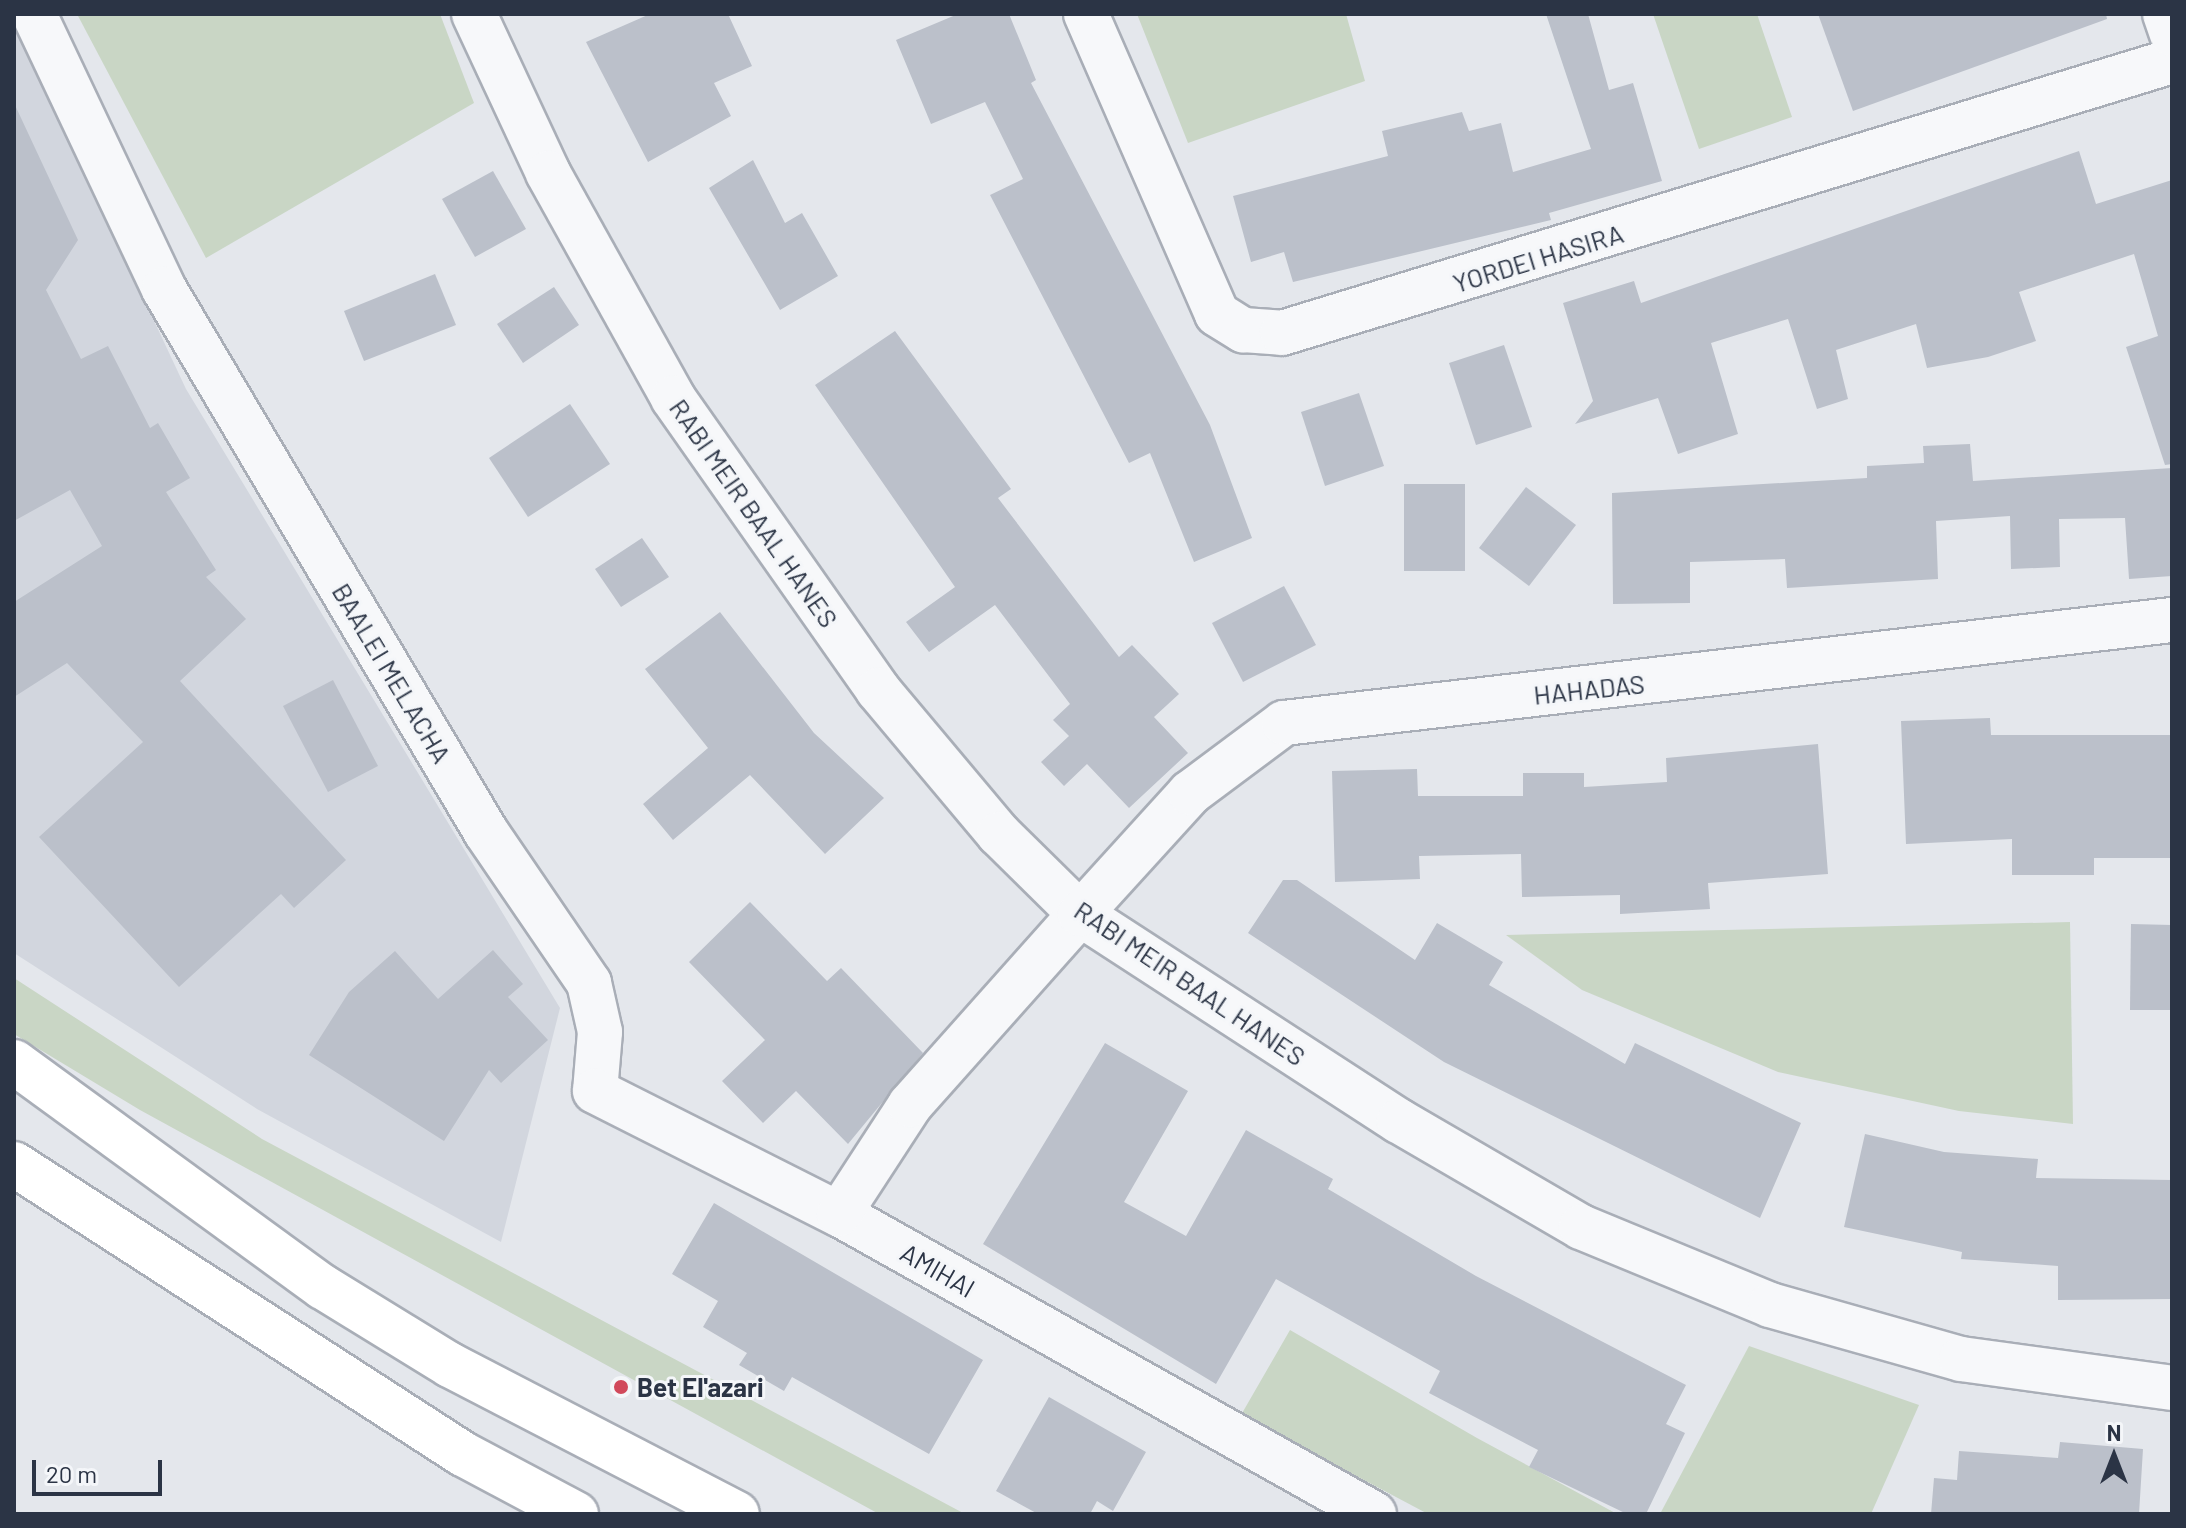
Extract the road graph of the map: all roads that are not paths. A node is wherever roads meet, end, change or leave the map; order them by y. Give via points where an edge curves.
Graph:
1 (34, 14) edge
2 (474, 14) edge
3 (1086, 14) edge
4 (2165, 14) edge
5 (2172, 34) edge
6 (2172, 61) edge
7 (2172, 620) edge
8 (1080, 914) junction
9 (14, 1062) edge
10 (14, 1164) edge
11 (839, 1214) junction
12 (2172, 1388) edge
13 (575, 1514) edge
14 (737, 1514) edge
15 (1374, 1514) edge

1 - 11 street, BAALEI MELACHA via 164,289 486,832 589,983 600,1032 595,1091
2 - 8 street, RABI MEIR BAAL HANES via 548,173 673,398 878,690 999,834
3 - 6 street, YORDEI HASIRA via 1217,314 1243,330 1282,333
4 - 5 street
7 - 8 street, HAHADAS via 1284,723 1190,793
8 - 11 street via 910,1105
8 - 12 street, RABI MEIR BAAL HANES via 1399,1121 1581,1227 1770,1305 1961,1359
9 - 14 main road via 323,1287 450,1365
10 - 13 main road via 463,1454
11 - 15 street, AMIHAI

